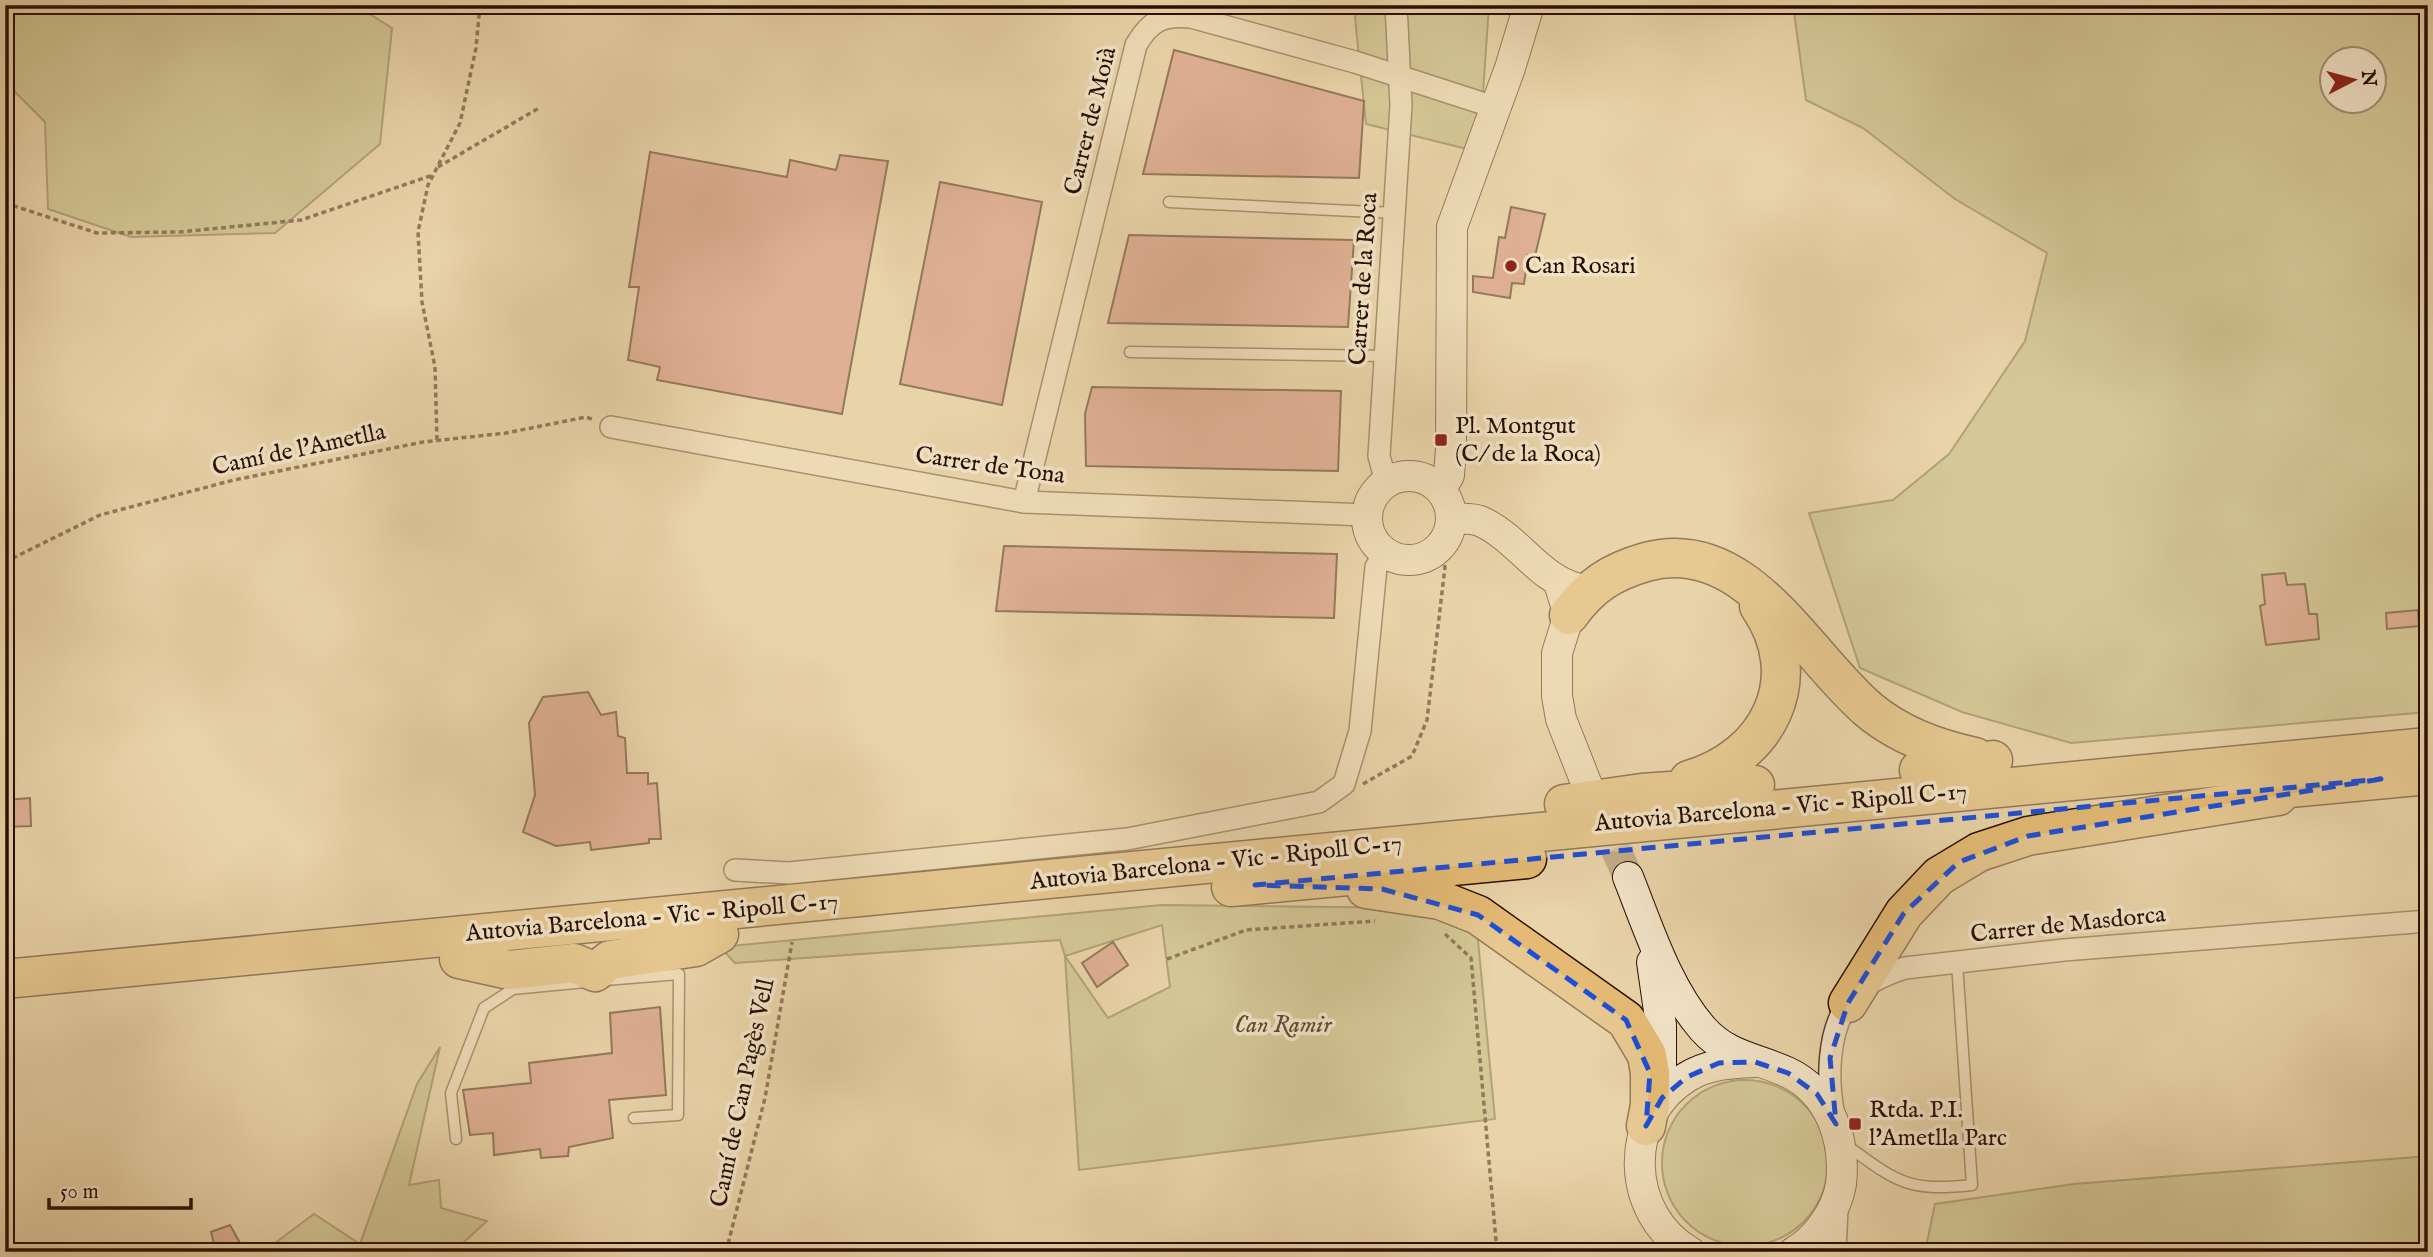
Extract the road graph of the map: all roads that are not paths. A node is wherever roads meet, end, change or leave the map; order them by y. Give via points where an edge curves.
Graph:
1 (1396, 5) edge
2 (1530, 5) edge
3 (1398, 78) junction
4 (1494, 107) junction
5 (1169, 202) dead end
6 (1395, 213) junction
7 (1130, 352) dead end
8 (1385, 356) junction
9 (611, 427) road end
10 (1386, 482) junction
11 (1441, 489) junction
12 (1024, 502) junction
13 (1367, 515) junction
14 (1452, 518) junction
15 (1384, 553) junction
16 (1740, 578) junction
17 (1572, 596) junction
18 (2428, 747) edge
19 (1993, 760) junction
20 (2239, 766) junction
21 (2428, 775) edge
22 (2381, 779) junction
23 (1587, 785) tunnel mouth
24 (1642, 793) junction
25 (1184, 866) junction
26 (735, 870) dead end
27 (1255, 885) junction
28 (2428, 921) edge
29 (719, 934) junction
30 (459, 959) junction
31 (1957, 963) junction
32 (595, 977) junction
33 (5, 979) edge
34 (5, 1003) edge
35 (1848, 1003) junction
36 (1755, 1062) junction
37 (1652, 1116) junction
38 (634, 1118) dead end
39 (1838, 1133) junction
40 (456, 1139) dead end
41 (1839, 1194) junction
42 (1655, 1220) junction
43 (1660, 1252) edge
44 (1689, 1252) edge
45 (1794, 1252) edge
46 (1835, 1252) edge

1 - 3 street, Carrer de la Roca
2 - 4 street
3 - 4 street, Carrer de Moià
3 - 6 street, Carrer de la Roca via 1401,105
3 - 12 street, Carrer de Moià via 1191,17 1159,18 1146,28 1136,45
4 - 11 street via 1452,227 1451,448 1449,475
5 - 6 lane
6 - 8 street, Carrer de la Roca
7 - 8 lane
8 - 10 street, Carrer de la Roca via 1379,456
9 - 12 street, Carrer de Tona
10 - 11 street via 1405,475 1428,479
10 - 13 street via 1373,495
11 - 14 street
12 - 13 street, Carrer de Tona
13 - 15 street via 1372,539
14 - 15 street via 1442,546 1424,559 1402,560
14 - 17 street via 1478,520 1514,541
15 - 26 street via 1376,567 1360,731 1344,784 1318,802 1127,839 789,873
16 - 17 highway via 1712,564 1653,560 1618,570
16 - 19 highway via 1871,711 1920,740
16 - 24 highway via 1762,611 1778,650 1780,670 1772,715 1762,734 1732,762 1712,773
17 - 23 street via 1557,653 1557,696 1561,719
18 - 20 highway, Autovia Barcelona - Vic - Ripoll C-17
19 - 20 highway
19 - 24 highway via 1905,772
20 - 25 highway, Autovia Barcelona - Vic - Ripoll C-17
21 - 22 highway, Autovia Barcelona - Vic - Ripoll C-17
22 - 27 highway, Autovia Barcelona - Vic - Ripoll C-17
22 - 35 highway via 2028,836 1979,852 1923,891 1887,937
24 - 25 highway via 1290,841
25 - 33 highway, Autovia Barcelona - Vic - Ripoll C-17
27 - 29 highway, Autovia Barcelona - Vic - Ripoll C-17
27 - 37 highway via 1382,889 1440,900 1479,915 1626,1020 1647,1055
28 - 31 street, Carrer de Masdorca
29 - 30 highway, Autovia Barcelona - Vic - Ripoll C-17
29 - 32 highway via 696,947 610,960
30 - 32 highway via 509,970 575,963
30 - 34 highway, Autovia Barcelona - Vic - Ripoll C-17
31 - 35 street, Carrer de Masdorca via 1888,974
31 - 39 lane via 1972,1185 1910,1186 1875,1167
32 - 38 lane via 679,974 678,1115
32 - 40 lane via 513,989 485,1008 451,1094
35 - 39 street via 1830,1058 1830,1093
36 - 37 street via 1720,1063 1687,1077
36 - 37 street via 1719,1044 1690,1013 1632,887 1658,989 1662,1057
36 - 39 street via 1788,1073 1816,1094
37 - 42 street via 1639,1158 1642,1190
39 - 41 street via 1844,1159
41 - 45 street via 1824,1226
41 - 46 street
42 - 43 street
42 - 44 street

